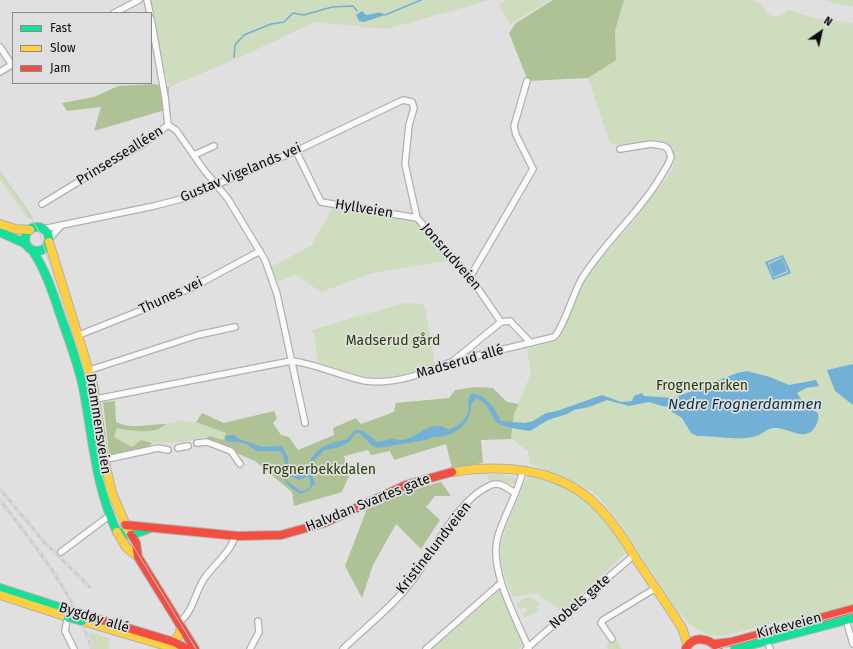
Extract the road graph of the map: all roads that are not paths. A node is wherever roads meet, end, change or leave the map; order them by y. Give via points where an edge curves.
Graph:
1 (139, 0) edge
2 (148, 0) edge
3 (116, 12) edge
4 (150, 12) edge
5 (152, 25) edge
6 (0, 48) edge
7 (12, 65) edge
8 (0, 72) edge
9 (526, 81) dead end
10 (412, 102) joint
11 (168, 125) junction
12 (214, 146) dead end
13 (620, 149) dead end
14 (296, 151) junction
15 (194, 155) junction
16 (217, 185) junction
17 (42, 204) dead end
18 (417, 218) junction
19 (0, 224) edge
20 (62, 226) junction
21 (42, 229) junction
22 (30, 230) junction
23 (0, 232) edge
24 (49, 240) junction
25 (29, 247) junction
26 (260, 251) junction
27 (470, 277) junction
28 (501, 322) junction
29 (235, 327) dead end
30 (79, 335) junction
31 (531, 343) junction
32 (291, 361) junction
33 (452, 362) junction
34 (90, 370) junction
35 (96, 399) junction
36 (305, 423) dead end
37 (197, 443) dead end
38 (188, 446) dead end
39 (178, 448) dead end
40 (168, 450) dead end
41 (104, 460) junction
42 (240, 464) dead end
43 (522, 470) junction
44 (515, 494) junction
45 (109, 516) junction
46 (125, 525) junction
47 (148, 529) junction
48 (117, 532) junction
49 (131, 535) junction
50 (235, 536) junction
51 (61, 552) dead end
52 (634, 555) junction
53 (138, 556) junction
54 (501, 584) junction
55 (0, 588) edge
56 (656, 588) junction
57 (0, 595) edge
58 (853, 609) edge
59 (68, 613) junction
60 (850, 619) edge
61 (258, 621) dead end
62 (180, 623) junction
63 (682, 628) junction
64 (189, 639) junction
65 (612, 639) dead end
66 (696, 639) junction
67 (853, 644) edge
68 (720, 645) edge
69 (768, 645) edge
70 (171, 647) edge
71 (687, 647) edge
72 (528, 648) edge
73 (74, 649) edge
74 (187, 649) edge
75 (195, 649) edge
76 (200, 649) edge
77 (250, 649) edge
78 (343, 649) edge
79 (426, 649) edge
80 (735, 649) edge

1 - 3 street
2 - 4 street
5 - 11 street, Prinsessealléen
6 - 7 street
7 - 8 street
9 - 27 street via 514,126 533,169
10 - 14 street, Gustav Vigelands vei via 403,100
10 - 18 street, Jonsrudveien via 414,108 408,125 405,164
11 - 15 street via 176,130
11 - 17 street, Prinsessealléen via 142,145
12 - 15 street
13 - 31 street, Madserud allé via 657,144 668,149 671,157 651,192 581,280 557,335
14 - 16 street, Gustav Vigelands vei
14 - 18 street, Hyllveien via 321,202
15 - 16 street
16 - 20 street, Gustav Vigelands vei via 174,201
16 - 26 street
18 - 27 street, Jonsrudveien
19 - 22 main road
20 - 21 street, Gustav Vigelands vei
20 - 24 street
21 - 22 main road
21 - 24 main road via 48,234
22 - 25 main road via 26,236
23 - 25 main road
24 - 25 main road via 43,250
24 - 30 main road, Drammensveien
25 - 45 main road, Drammensveien via 47,278 79,372 96,476
26 - 30 street, Thunes vei via 195,286
26 - 32 street via 273,279
27 - 28 street, Jonsrudveien
28 - 31 street via 510,321
28 - 33 street
29 - 34 street via 198,335
30 - 34 main road, Drammensveien
31 - 33 street, Madserud allé
32 - 33 street, Madserud allé via 376,382 399,379
32 - 35 street, Madserud allé
32 - 36 street
34 - 35 main road, Drammensveien
35 - 41 main road, Drammensveien
37 - 42 street via 207,442 231,451
38 - 39 street
40 - 41 street via 158,448
41 - 46 main road, Drammensveien via 110,490
43 - 44 street
43 - 50 main road, Halvdan Svartes gate via 495,468 438,475 405,486 296,532 266,537
43 - 52 main road, Halvdan Svartes gate via 556,479 586,495 607,516
44 - 54 street via 498,536 496,562
44 - 78 street, Kristinelundveien via 501,485 494,484 468,502 452,521 412,581
45 - 48 main road, Drammensveien
45 - 51 street
46 - 47 main road, Halvdan Svartes gate
46 - 49 main road, Drammensveien
47 - 49 main road, Halvdan Svartes gate
47 - 50 main road, Halvdan Svartes gate
48 - 49 main road
48 - 53 main road, Drammensveien via 126,547
49 - 53 main road, Drammensveien via 136,543
50 - 62 street via 231,546 204,579 188,614
52 - 56 main road, Halvdan Svartes gate
52 - 72 street, Nobels gate
53 - 62 main road, Drammensveien
54 - 72 street
54 - 79 street
55 - 59 main road, Bygdøy allé
56 - 63 main road, Halvdan Svartes gate
56 - 65 street via 603,620 601,623
57 - 59 main road, Bygdøy allé
58 - 68 main road, Kirkeveien
59 - 70 main road, Bygdøy allé, bridge
59 - 73 street via 65,631
60 - 67 street
60 - 69 main road
61 - 77 street via 259,632
62 - 64 main road, Drammensveien
62 - 70 main road via 180,633
63 - 66 main road, Halvdan Svartes gate
63 - 71 main road, Halvdan Svartes gate
64 - 75 main road, Drammensveien
64 - 76 main road
66 - 68 main road
66 - 71 main road
69 - 80 main road
70 - 74 main road, Bygdøy allé

